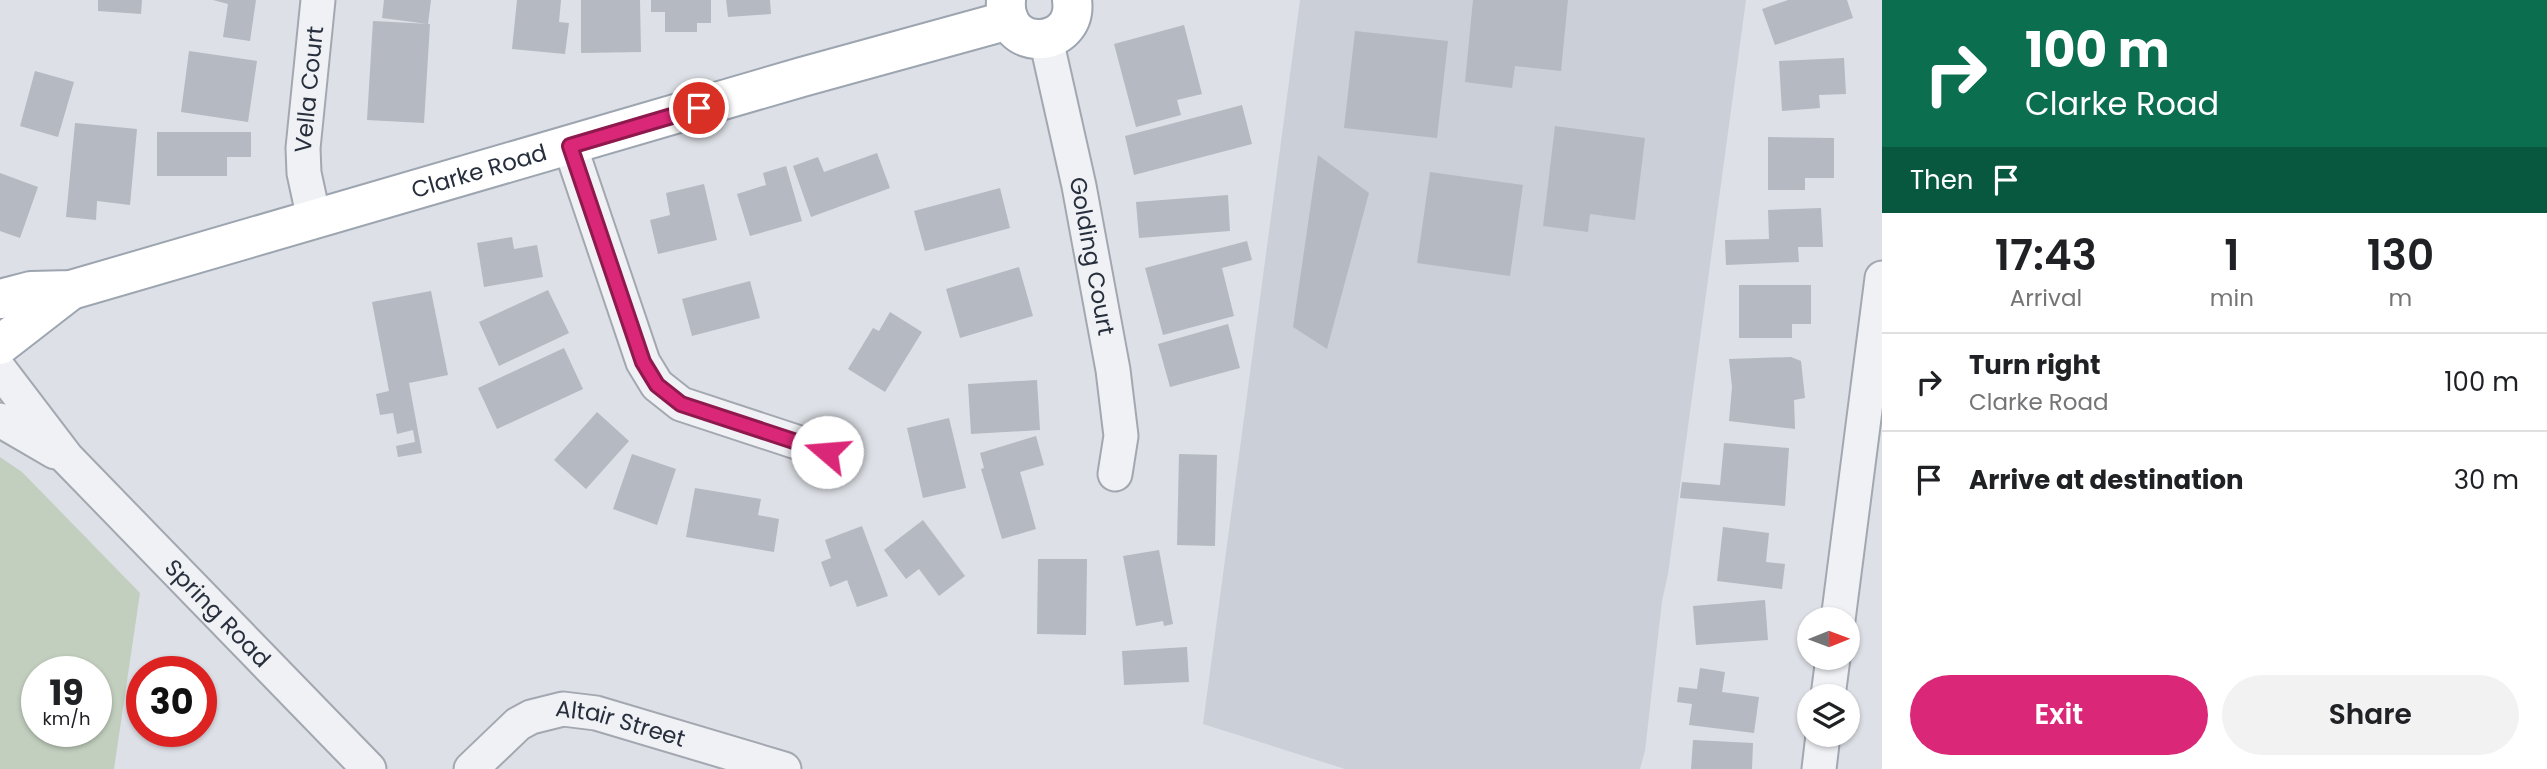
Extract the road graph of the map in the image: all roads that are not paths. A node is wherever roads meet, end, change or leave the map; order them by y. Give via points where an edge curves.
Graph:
1 (318, 0) edge
2 (1079, 2) edge
3 (1008, 10) edge
4 (1046, 39) junction
5 (570, 146) junction
6 (314, 219) junction
7 (1882, 278) edge
8 (71, 290) junction
9 (0, 299) edge
10 (0, 345) edge
11 (0, 370) edge
12 (0, 420) edge
13 (827, 452) dead end
14 (66, 458) junction
15 (1115, 474) dead end
16 (1840, 607) edge
17 (1822, 747) edge
18 (369, 769) edge
19 (471, 769) edge
20 (783, 769) edge
21 (1819, 769) edge

1 - 6 street, Vella Court via 303,148
2 - 4 main road via 1065,28
3 - 4 main road via 1015,30 1034,40
3 - 5 main road, Clarke Road
4 - 15 street, Golding Court via 1079,186 1112,370 1121,436
5 - 6 main road, Clarke Road
5 - 13 street via 643,362 657,385 681,404
6 - 8 main road, Clarke Road
7 - 16 street
8 - 9 main road, Clarke Road via 31,291
8 - 10 main road, Clarke Road
11 - 14 street, Spring Road
12 - 14 street, Spring Road
14 - 18 street, Spring Road
17 - 21 street
19 - 20 street, Altair Street via 518,724 564,709 596,713

